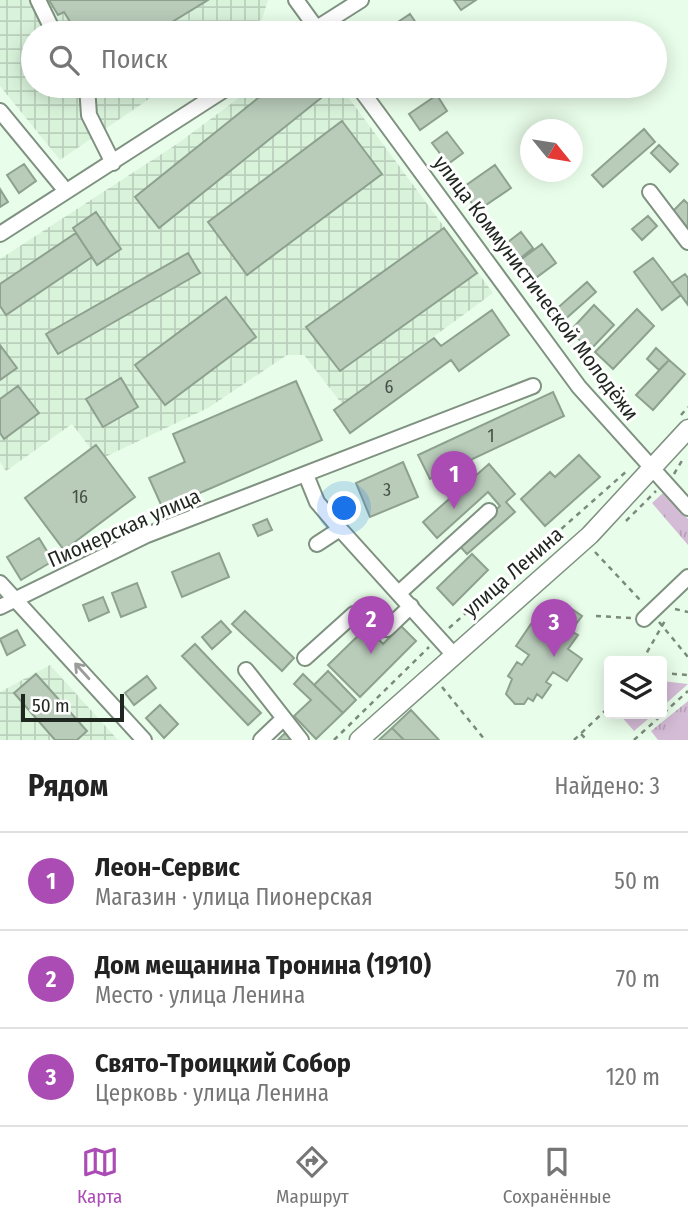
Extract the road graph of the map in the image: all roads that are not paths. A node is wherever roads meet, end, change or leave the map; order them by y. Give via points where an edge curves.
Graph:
1 (38, 0) edge
2 (296, 0) edge
3 (361, 0) edge
4 (48, 21) edge
5 (308, 21) edge
6 (331, 21) edge
7 (88, 98) edge
8 (212, 98) edge
9 (367, 98) edge
10 (0, 111) edge
11 (113, 163) junction
12 (66, 191) junction
13 (650, 192) dead end
14 (0, 234) edge
15 (688, 242) edge
16 (533, 386) dead end
17 (683, 423) edge
18 (646, 464) junction
19 (306, 475) junction
20 (688, 508) edge
21 (489, 512) dead end
22 (340, 529) junction
23 (317, 544) dead end
24 (688, 577) edge
25 (0, 583) edge
26 (400, 592) junction
27 (17, 600) junction
28 (411, 606) junction
29 (0, 607) edge
30 (644, 620) road end
31 (453, 654) junction
32 (305, 658) dead end
33 (246, 670) dead end
34 (283, 719) junction
35 (144, 740) edge
36 (261, 740) edge
37 (301, 740) edge
38 (359, 740) edge

1 - 4 street
2 - 5 street
3 - 6 street
7 - 11 street via 89,116
8 - 11 street
9 - 18 street, улица Коммунистической Молодёжи via 579,387
10 - 12 street
11 - 12 street
12 - 14 street
13 - 15 street
16 - 19 street, Пионерская улица
17 - 18 main road, улица Ленина
18 - 20 street, улица Коммунистической Молодёжи
18 - 31 main road, улица Ленина via 590,536
19 - 22 street via 317,502
19 - 27 street, Пионерская улица via 147,535
21 - 26 street
22 - 23 street
22 - 26 street
24 - 30 street
25 - 27 street
26 - 28 street
27 - 29 street, Пионерская улица
35 -> 27 street
28 - 31 street
28 - 32 street via 387,629 354,614
31 - 38 main road, улица Ленина
33 - 34 street
34 - 36 street
34 - 37 street

